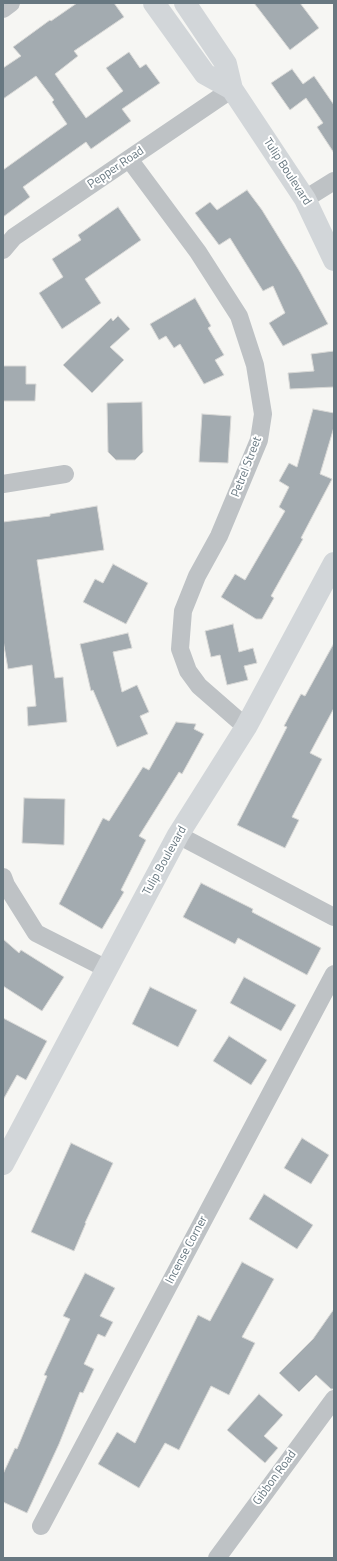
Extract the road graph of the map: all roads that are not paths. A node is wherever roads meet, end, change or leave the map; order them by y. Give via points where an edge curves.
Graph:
1 (11, 3) edge
2 (154, 3) edge
3 (185, 3) edge
4 (3, 9) edge
5 (232, 89) junction
6 (129, 159) junction
7 (334, 181) edge
8 (306, 198) junction
9 (3, 250) edge
10 (334, 260) edge
11 (65, 474) dead end
12 (3, 484) edge
13 (334, 563) edge
14 (246, 728) junction
15 (178, 835) junction
16 (3, 877) edge
17 (334, 917) edge
18 (107, 969) junction
19 (334, 974) edge
20 (3, 1164) edge
21 (334, 1399) edge
22 (328, 1420) edge
23 (41, 1526) dead end
24 (217, 1558) edge

1 - 4 street
2 - 5 street, Tulip Boulevard via 205,74
3 - 5 street, Tulip Boulevard via 226,64
5 - 6 street, Pepper Road
5 - 8 street, Tulip Boulevard
6 - 9 street, Pepper Road via 14,237
6 - 14 street, Petrel Street via 198,252 239,316 255,365 263,414 259,440 222,529 197,576 183,611 180,649 188,671 198,686
7 - 8 street
8 - 10 street, Tulip Boulevard
11 - 12 street
13 - 14 street, Tulip Boulevard
14 - 15 street, Tulip Boulevard
15 - 17 street
15 - 18 street, Tulip Boulevard
16 - 18 street via 36,933
18 - 20 street, Tulip Boulevard
19 - 23 street, Incense Corner
21 - 22 street, Gibbon Road
22 - 24 street, Gibbon Road

